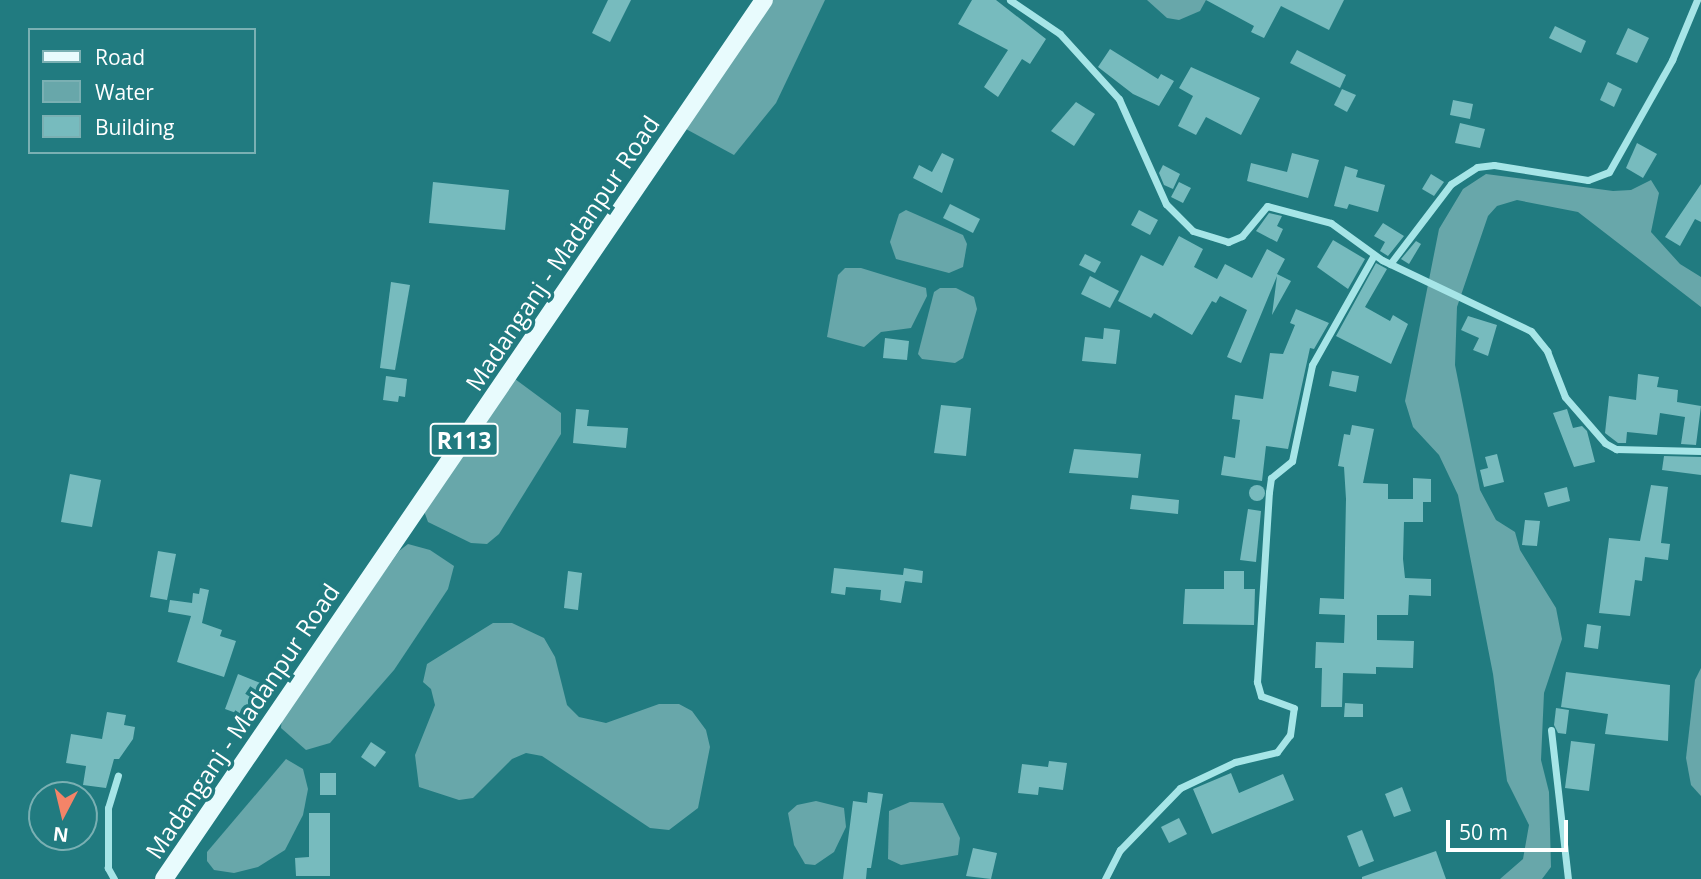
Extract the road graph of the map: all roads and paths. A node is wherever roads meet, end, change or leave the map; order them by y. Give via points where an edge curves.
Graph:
1 (764, 0) edge
2 (1010, 0) edge
3 (1697, 0) edge
4 (1374, 255) junction
5 (1390, 264) junction
6 (1701, 451) edge
7 (1550, 730) dead end
8 (118, 775) dead end
9 (114, 879) edge
10 (164, 879) edge
11 (1105, 879) edge
12 (1568, 879) edge

1 - 10 main road, Madanganj - Madanpur Road / R113
2 - 4 street via 1060,34 1119,99 1166,204 1193,231 1228,242 1242,236 1267,206 1331,223
3 - 5 street via 1672,60 1609,172 1588,180 1494,165 1477,167 1451,184
4 - 5 street
4 - 11 street via 1312,365 1292,461 1271,478 1256,682 1261,696 1294,708 1290,735 1277,752 1235,762 1180,788 1120,850
5 - 6 street via 1531,331 1547,351 1565,397 1605,443 1616,449
7 - 12 street
8 - 9 street via 108,808 108,868

